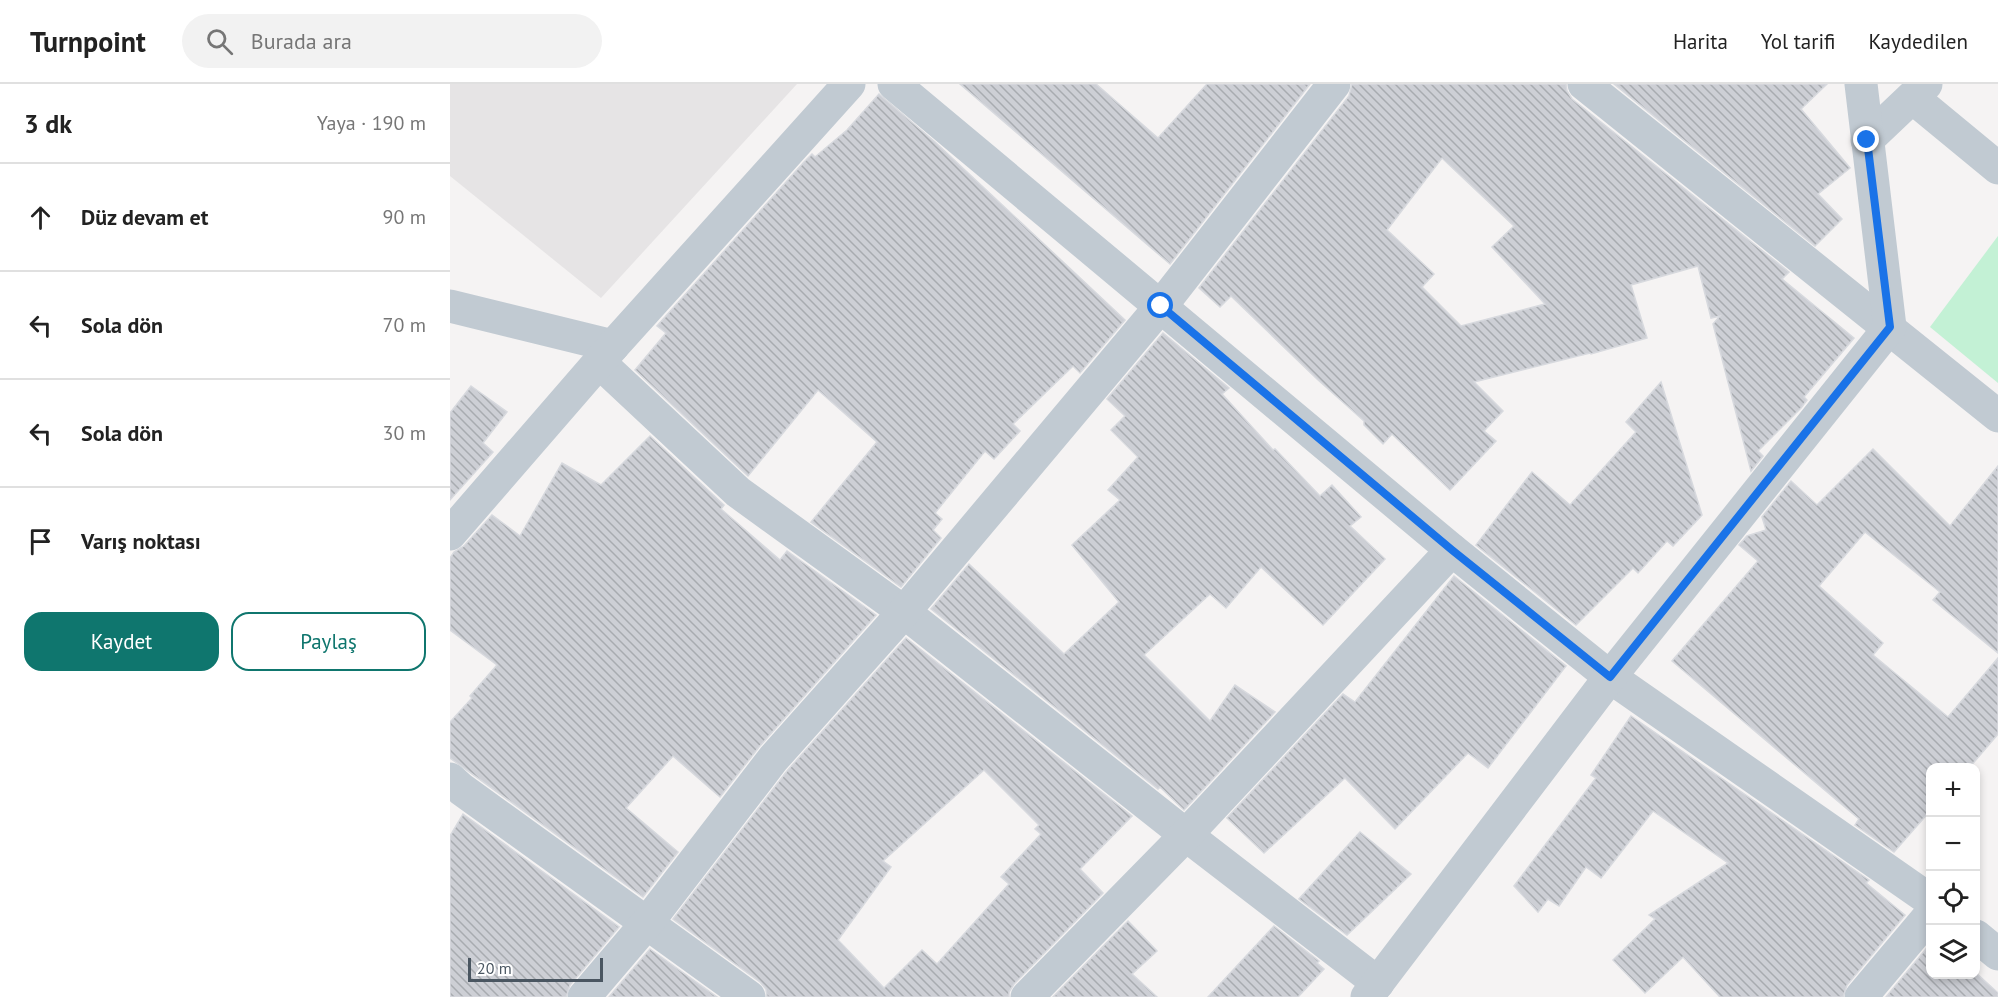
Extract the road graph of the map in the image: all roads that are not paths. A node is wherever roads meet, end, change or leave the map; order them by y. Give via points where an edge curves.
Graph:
1 (849, 84) edge
2 (894, 84) edge
3 (1334, 84) edge
4 (1584, 84) edge
5 (1861, 84) edge
6 (1920, 91) edge
7 (1867, 140) junction
8 (1998, 168) edge
9 (450, 306) edge
10 (1161, 306) junction
11 (1890, 327) junction
12 (606, 354) junction
13 (1998, 416) edge
14 (450, 534) edge
15 (1452, 550) junction
16 (904, 612) junction
17 (1610, 677) junction
18 (450, 779) edge
19 (1186, 835) junction
20 (1926, 897) edge
21 (1926, 920) edge
22 (647, 923) junction
23 (1980, 939) edge
24 (1998, 954) edge
25 (1373, 990) edge
26 (584, 997) edge
27 (749, 997) edge
28 (1027, 997) edge
29 (1861, 997) edge

1 - 12 street
2 - 10 street
3 - 10 street
4 - 11 street
5 - 7 street
6 - 7 street
6 - 8 street
7 - 11 street
9 - 12 street
10 - 15 street
10 - 16 street
11 - 13 street
11 - 17 street
12 - 14 street
12 - 16 street via 738,492
15 - 17 street
15 - 19 street
16 - 19 street
16 - 22 street via 773,759
17 - 20 street
17 - 25 street
18 - 22 street
19 - 25 street
19 - 28 street
21 - 29 street
22 - 26 street
22 - 27 street
23 - 24 street

